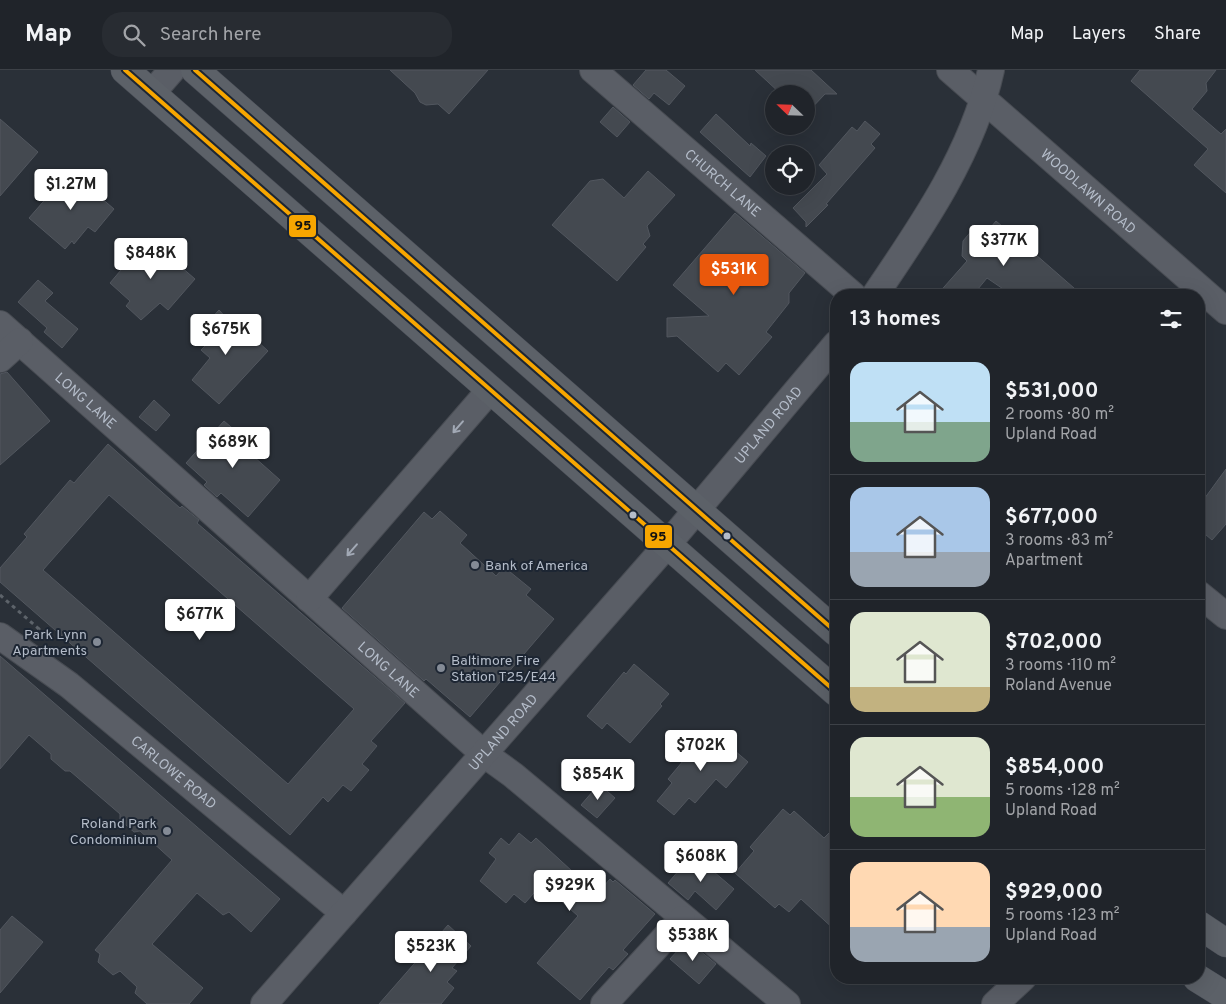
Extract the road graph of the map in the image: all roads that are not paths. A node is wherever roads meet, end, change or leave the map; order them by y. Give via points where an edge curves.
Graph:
1 (125, 70) edge
2 (172, 70) edge
3 (195, 70) edge
4 (594, 70) edge
5 (950, 70) edge
6 (991, 70) edge
7 (152, 93) junction
8 (984, 100) junction
9 (846, 289) edge
10 (879, 289) edge
11 (1201, 289) edge
12 (1205, 293) edge
13 (1226, 311) edge
14 (0, 324) edge
15 (20, 342) junction
16 (830, 351) edge
17 (0, 359) edge
18 (490, 390) junction
19 (696, 510) junction
20 (667, 545) junction
21 (310, 599) junction
22 (1205, 599) edge
23 (1226, 616) edge
24 (830, 627) edge
25 (0, 636) edge
26 (830, 687) edge
27 (484, 754) junction
28 (344, 913) junction
29 (682, 919) junction
30 (1205, 929) edge
31 (1226, 943) edge
32 (1205, 983) edge
33 (1017, 984) edge
34 (1226, 996) edge
35 (264, 1004) edge
36 (604, 1004) edge
37 (787, 1004) edge
38 (995, 1004) edge

1 - 7 main road
2 - 7 street
3 - 19 main road
4 - 9 street, CHURCH LANE
5 - 8 street, WOODLAWN ROAD
6 - 8 street
7 - 18 main road
8 - 10 street via 963,150 933,206
8 - 11 street, WOODLAWN ROAD
12 - 13 street, WOODLAWN ROAD
14 - 15 street, LONG LANE
15 - 17 street
15 - 21 street, LONG LANE
16 - 19 street, UPLAND ROAD
18 - 20 main road
18 -> 21 street
19 - 20 street, UPLAND ROAD
19 - 24 main road
20 - 26 main road
20 - 27 street, UPLAND ROAD
21 - 27 street, LONG LANE
22 - 23 street
25 - 28 street, CARLOWE ROAD via 69,685
27 - 28 street, UPLAND ROAD
27 - 29 street, LONG LANE
28 - 35 street, UPLAND ROAD
29 - 36 street
29 - 37 street, LONG LANE
30 - 31 main road
32 - 34 main road
33 - 38 street

